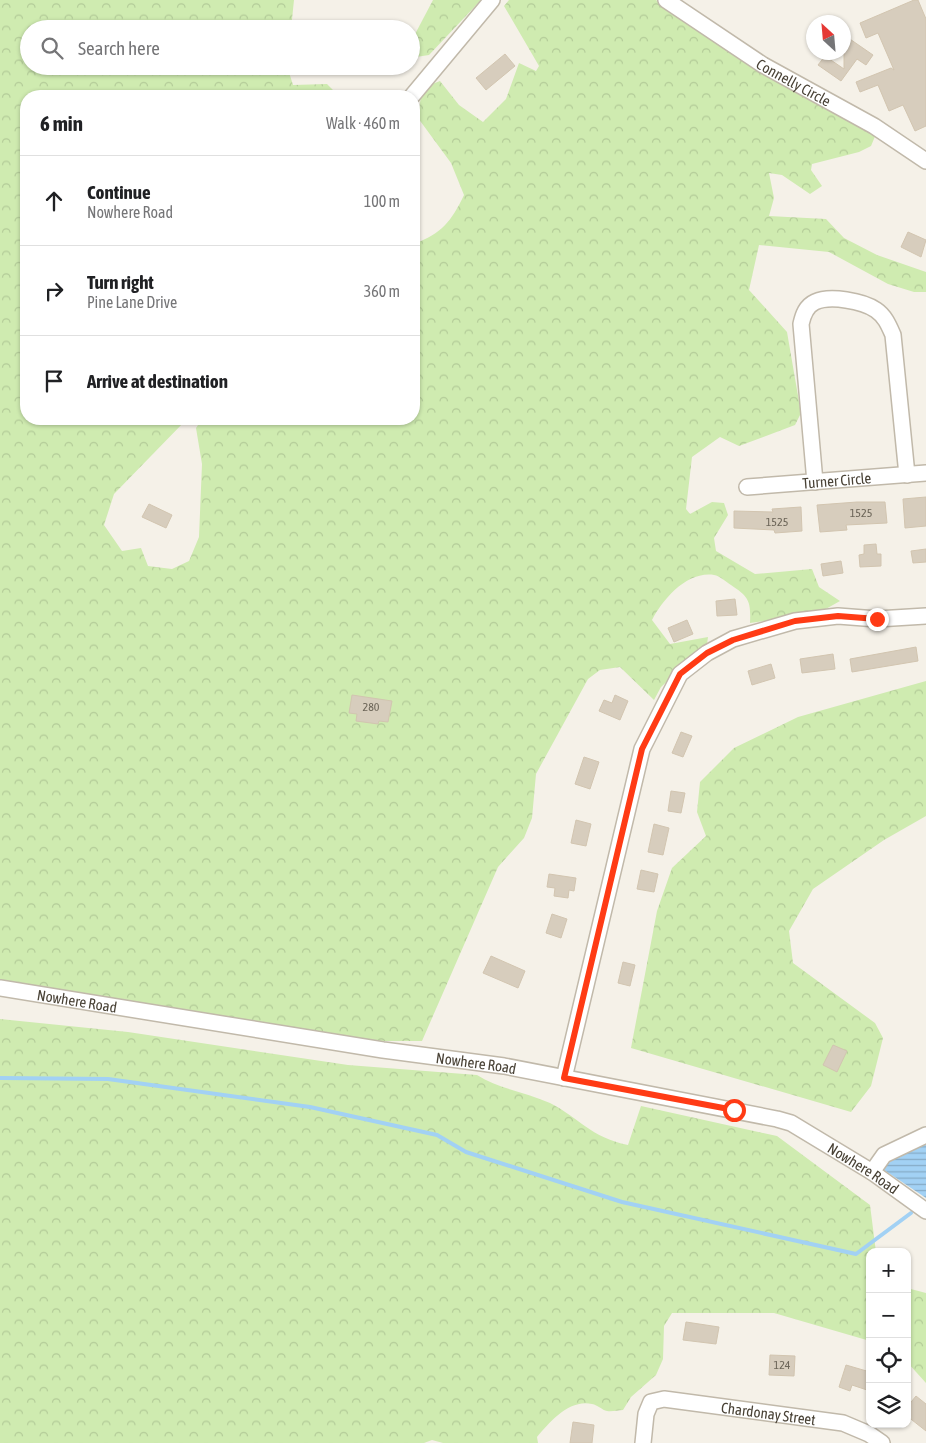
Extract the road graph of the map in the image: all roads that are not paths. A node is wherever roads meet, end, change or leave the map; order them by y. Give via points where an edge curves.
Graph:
1 (492, 0) edge
2 (666, 0) edge
3 (417, 90) edge
4 (926, 161) edge
5 (926, 473) edge
6 (907, 475) junction
7 (815, 482) junction
8 (747, 487) dead end
9 (926, 616) edge
10 (0, 988) edge
11 (564, 1078) junction
12 (926, 1135) edge
13 (872, 1172) junction
14 (926, 1212) edge
15 (643, 1443) edge
16 (882, 1443) edge

1 - 3 street
2 - 4 street, Connelly Circle via 763,65 874,126
5 - 6 street, Turner Circle
6 - 7 street, Turner Circle
6 - 7 street via 894,335 886,320 864,304 828,299 815,302 804,312 801,324
7 - 8 street, Turner Circle
9 - 11 street via 877,619 838,616 795,621 733,640 707,653 680,674 642,749
10 - 11 street, Nowhere Road
11 - 13 street, Nowhere Road via 791,1123
12 - 13 street via 884,1155
13 - 14 street, Nowhere Road
15 - 16 street, Chardonay Street via 646,1414 651,1402 664,1399 843,1423

